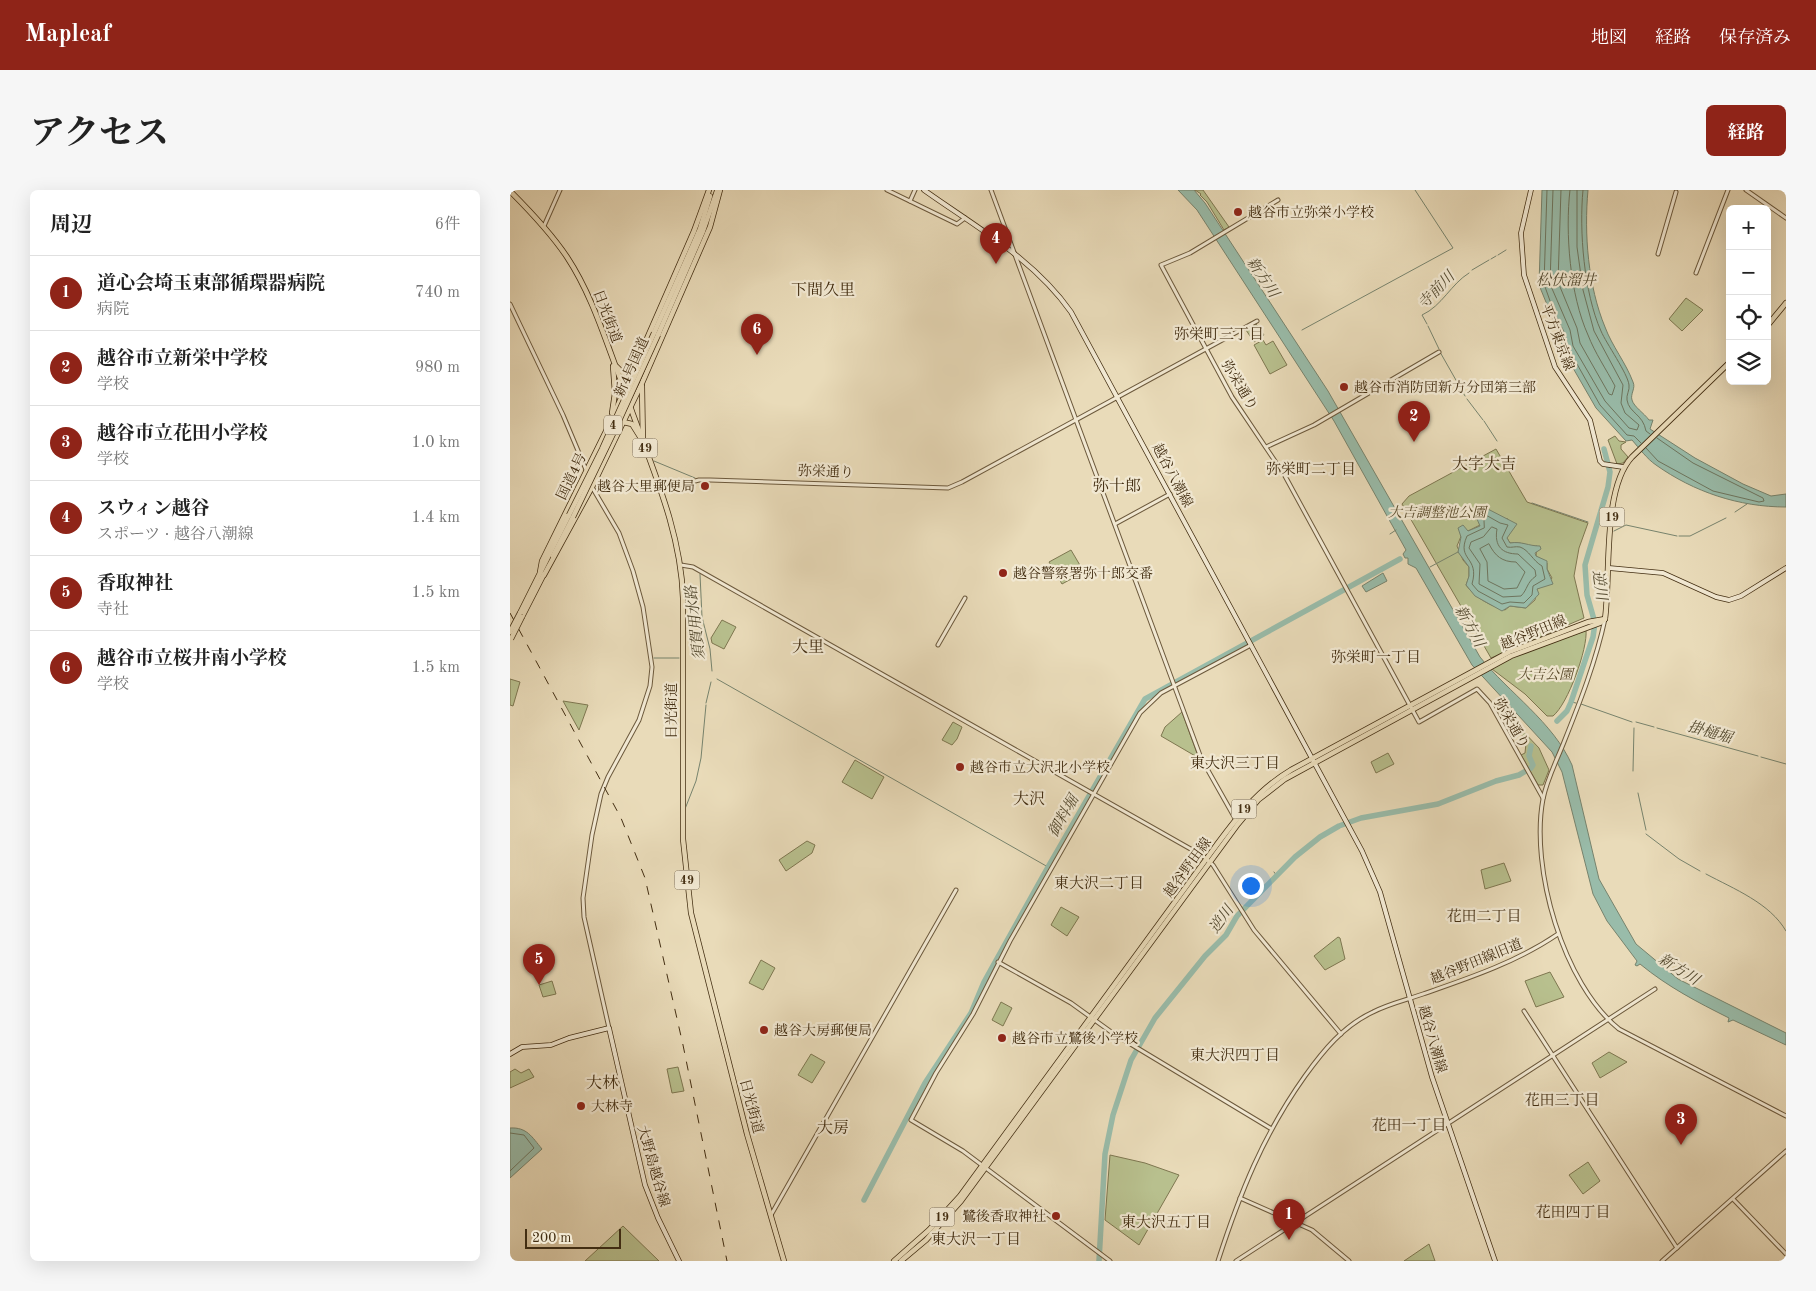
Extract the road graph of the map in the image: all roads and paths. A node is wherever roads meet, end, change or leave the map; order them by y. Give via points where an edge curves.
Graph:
1 (560, 190) edge
2 (710, 190) edge
3 (719, 190) edge
4 (887, 190) edge
5 (915, 190) edge
6 (924, 190) edge
7 (990, 190) edge
8 (1531, 190) edge
9 (1728, 190) edge
10 (1746, 190) edge
11 (510, 191) edge
12 (1676, 192) dead end
13 (1278, 200) dead end
14 (910, 201) junction
15 (964, 218) junction
16 (1786, 218) edge
17 (544, 226) junction
18 (1007, 235) junction
19 (1000, 244) junction
20 (1014, 254) junction
21 (1658, 254) dead end
22 (1034, 269) junction
23 (1696, 273) dead end
24 (1022, 274) junction
25 (676, 288) junction
26 (510, 304) edge
27 (1786, 304) edge
28 (1257, 321) dead end
29 (1771, 321) edge
30 (1206, 348) junction
31 (1439, 352) dead end
32 (613, 362) junction
33 (1726, 366) edge
34 (633, 368) junction
35 (642, 383) junction
36 (624, 390) junction
37 (1118, 396) junction
38 (630, 406) junction
39 (1076, 419) junction
40 (611, 421) junction
41 (623, 422) junction
42 (643, 442) junction
43 (1266, 447) junction
44 (1623, 468) junction
45 (586, 471) junction
46 (592, 487) junction
47 (660, 490) junction
48 (1170, 494) junction
49 (1115, 524) junction
50 (681, 565) junction
51 (1609, 568) junction
52 (1786, 568) edge
53 (542, 574) junction
54 (965, 598) dead end
55 (521, 615) junction
56 (1605, 619) junction
57 (510, 632) edge
58 (511, 640) edge
59 (1250, 643) junction
60 (938, 646) dead end
61 (1175, 683) junction
62 (1411, 708) junction
63 (1313, 761) junction
64 (1091, 792) junction
65 (1543, 798) junction
66 (1236, 820) junction
67 (1209, 860) junction
68 (956, 890) dead end
69 (1558, 934) junction
70 (998, 962) junction
71 (1655, 990) dead end
72 (1410, 998) junction
73 (1524, 1011) dead end
74 (1093, 1019) junction
75 (1608, 1020) junction
76 (609, 1028) junction
77 (1340, 1034) junction
78 (510, 1054) edge
79 (1552, 1056) junction
80 (1786, 1116) edge
81 (1448, 1123) junction
82 (1270, 1128) junction
83 (1786, 1151) edge
84 (984, 1167) junction
85 (1240, 1198) junction
86 (1732, 1198) junction
87 (771, 1215) junction
88 (1294, 1223) junction
89 (1677, 1248) junction
90 (1786, 1254) edge
91 (679, 1261) edge
92 (784, 1261) edge
93 (894, 1261) edge
94 (901, 1261) edge
95 (1110, 1261) edge
96 (1218, 1261) edge
97 (1236, 1261) edge
98 (1349, 1261) edge
99 (1495, 1261) edge
100 (1662, 1261) edge

1 - 17 street
2 - 25 main road, 新4号国道 / 4 via 700,230
2 - 34 main road, 国道4号
3 - 25 main road, 新4号国道 / 4
3 - 35 main road, 国道4号 via 710,227
4 - 14 street
5 - 14 street
6 - 15 main road, 越谷八潮線
7 - 18 street
8 - 44 main road, 平方東京線 via 1521,233 1526,282 1555,367 1590,420 1600,461
9 - 23 street
10 - 16 street
11 - 17 main road, 日光街道 / 4
12 - 21 street
13 - 30 street via 1211,242 1161,265
14 - 15 street via 957,224
15 - 19 main road, 越谷八潮線
17 - 32 main road, 日光街道 / 4 via 584,286
18 - 19 street via 1006,242
18 - 20 street
19 - 20 main road, 越谷八潮線
20 - 22 main road, 越谷八潮線
20 - 24 street
22 - 24 street via 1026,269
22 - 37 main road, 越谷八潮線 via 1071,312
24 - 39 street
25 - 53 main road, 新4号国道 / 4, bridge via 614,434
26 - 45 street
27 - 29 main road
28 - 30 street
30 - 37 street, 弥栄通り
30 - 43 street, 弥栄通り via 1232,397
31 - 43 street via 1308,428
32 - 34 main road via 623,373 629,373
32 - 36 main road, 日光街道 / 4
32 - 40 main road, 4 via 615,393
33 - 44 main road, 19
34 - 36 main road, 国道4号
35 - 38 main road, 国道4号
35 - 42 main road
36 - 38 main road, 日光街道 / 4
36 - 40 main road, 国道4号 / 4
37 - 39 street, 弥栄通り
37 - 48 main road, 越谷八潮線
38 - 41 main road, 国道4号 / 4
38 - 42 main road, 日光街道 / 49
39 - 47 street, 弥栄通り via 948,488 699,480
39 - 49 street
40 - 45 main road, 国道4号 / 4
41 - 42 main road via 632,424
41 - 46 main road, 国道4号 / 4
42 - 47 main road, 日光街道 / 49
43 - 62 street, 弥栄通り via 1285,476
44 - 51 main road, 19 via 1614,496
45 - 46 street
45 - 53 main road, 国道4号 / 4 via 542,561
46 - 53 main road, 国道4号 / 4
46 - 76 street via 619,533 633,571 643,607 652,667 650,686 639,720 601,794 582,904
47 - 50 main road, 日光街道 / 49
48 - 49 street
48 - 59 main road, 越谷八潮線
49 - 61 street
50 - 64 street via 693,567
50 - 87 main road, 日光街道 / 49 via 682,821 687,885 709,986
51 - 52 main road via 1663,573 1729,600
51 - 56 main road, 19
53 - 55 main road, 4
54 - 60 street
55 - 57 main road, 4, bridge
55 - 58 main road, 4, bridge
56 - 62 main road, 越谷野田線 / 19 via 1494,663
56 - 65 street via 1596,654
59 - 61 street
59 - 63 main road, 越谷八潮線
61 - 64 street via 1140,713
61 - 66 street via 1201,758
62 - 63 main road, 越谷野田線 / 19
62 - 65 street, 弥栄通り via 1419,722 1477,689 1490,703
63 - 66 main road, 越谷野田線 / 19 via 1268,785
63 - 67 main road, 越谷野田線 / 19 via 1258,800
63 - 72 main road, 越谷八潮線 via 1380,892
64 - 67 street
64 - 70 street
65 - 69 street via 1544,867
66 - 67 main road, 越谷野田線 / 19
67 - 74 main road, 越谷野田線 / 19
67 - 77 street via 1254,930
68 - 87 street
69 - 72 street, 越谷野田線旧道 via 1536,949
69 - 75 street via 1585,990
70 - 74 street
70 - 84 street via 973,1014 911,1120
71 - 75 street
72 - 77 street, 越谷野田線旧道 via 1372,1012
72 - 81 main road, 越谷八潮線
73 - 79 street
74 - 82 street
74 - 84 main road, 越谷野田線 / 19
75 - 79 street
75 - 80 street via 1629,1036
76 - 78 main road via 551,1045 522,1047
76 - 91 main road, 大野島越谷線 via 645,1185
77 - 82 street, 越谷野田線旧道 via 1310,1069
79 - 81 street
79 - 89 street
81 - 88 street
81 - 99 main road, 越谷八潮線
82 - 85 street, 越谷野田線旧道
83 - 86 street
84 - 93 main road, 越谷野田線 / 19 via 938,1221
84 - 94 main road, 越谷野田線 / 19 via 941,1224
84 - 95 street
85 - 88 street
85 - 96 street, 越谷野田線旧道
86 - 89 street
86 - 90 street
87 - 92 main road, 日光街道 / 49
88 - 97 street
88 - 98 street via 1315,1232
89 - 100 street

